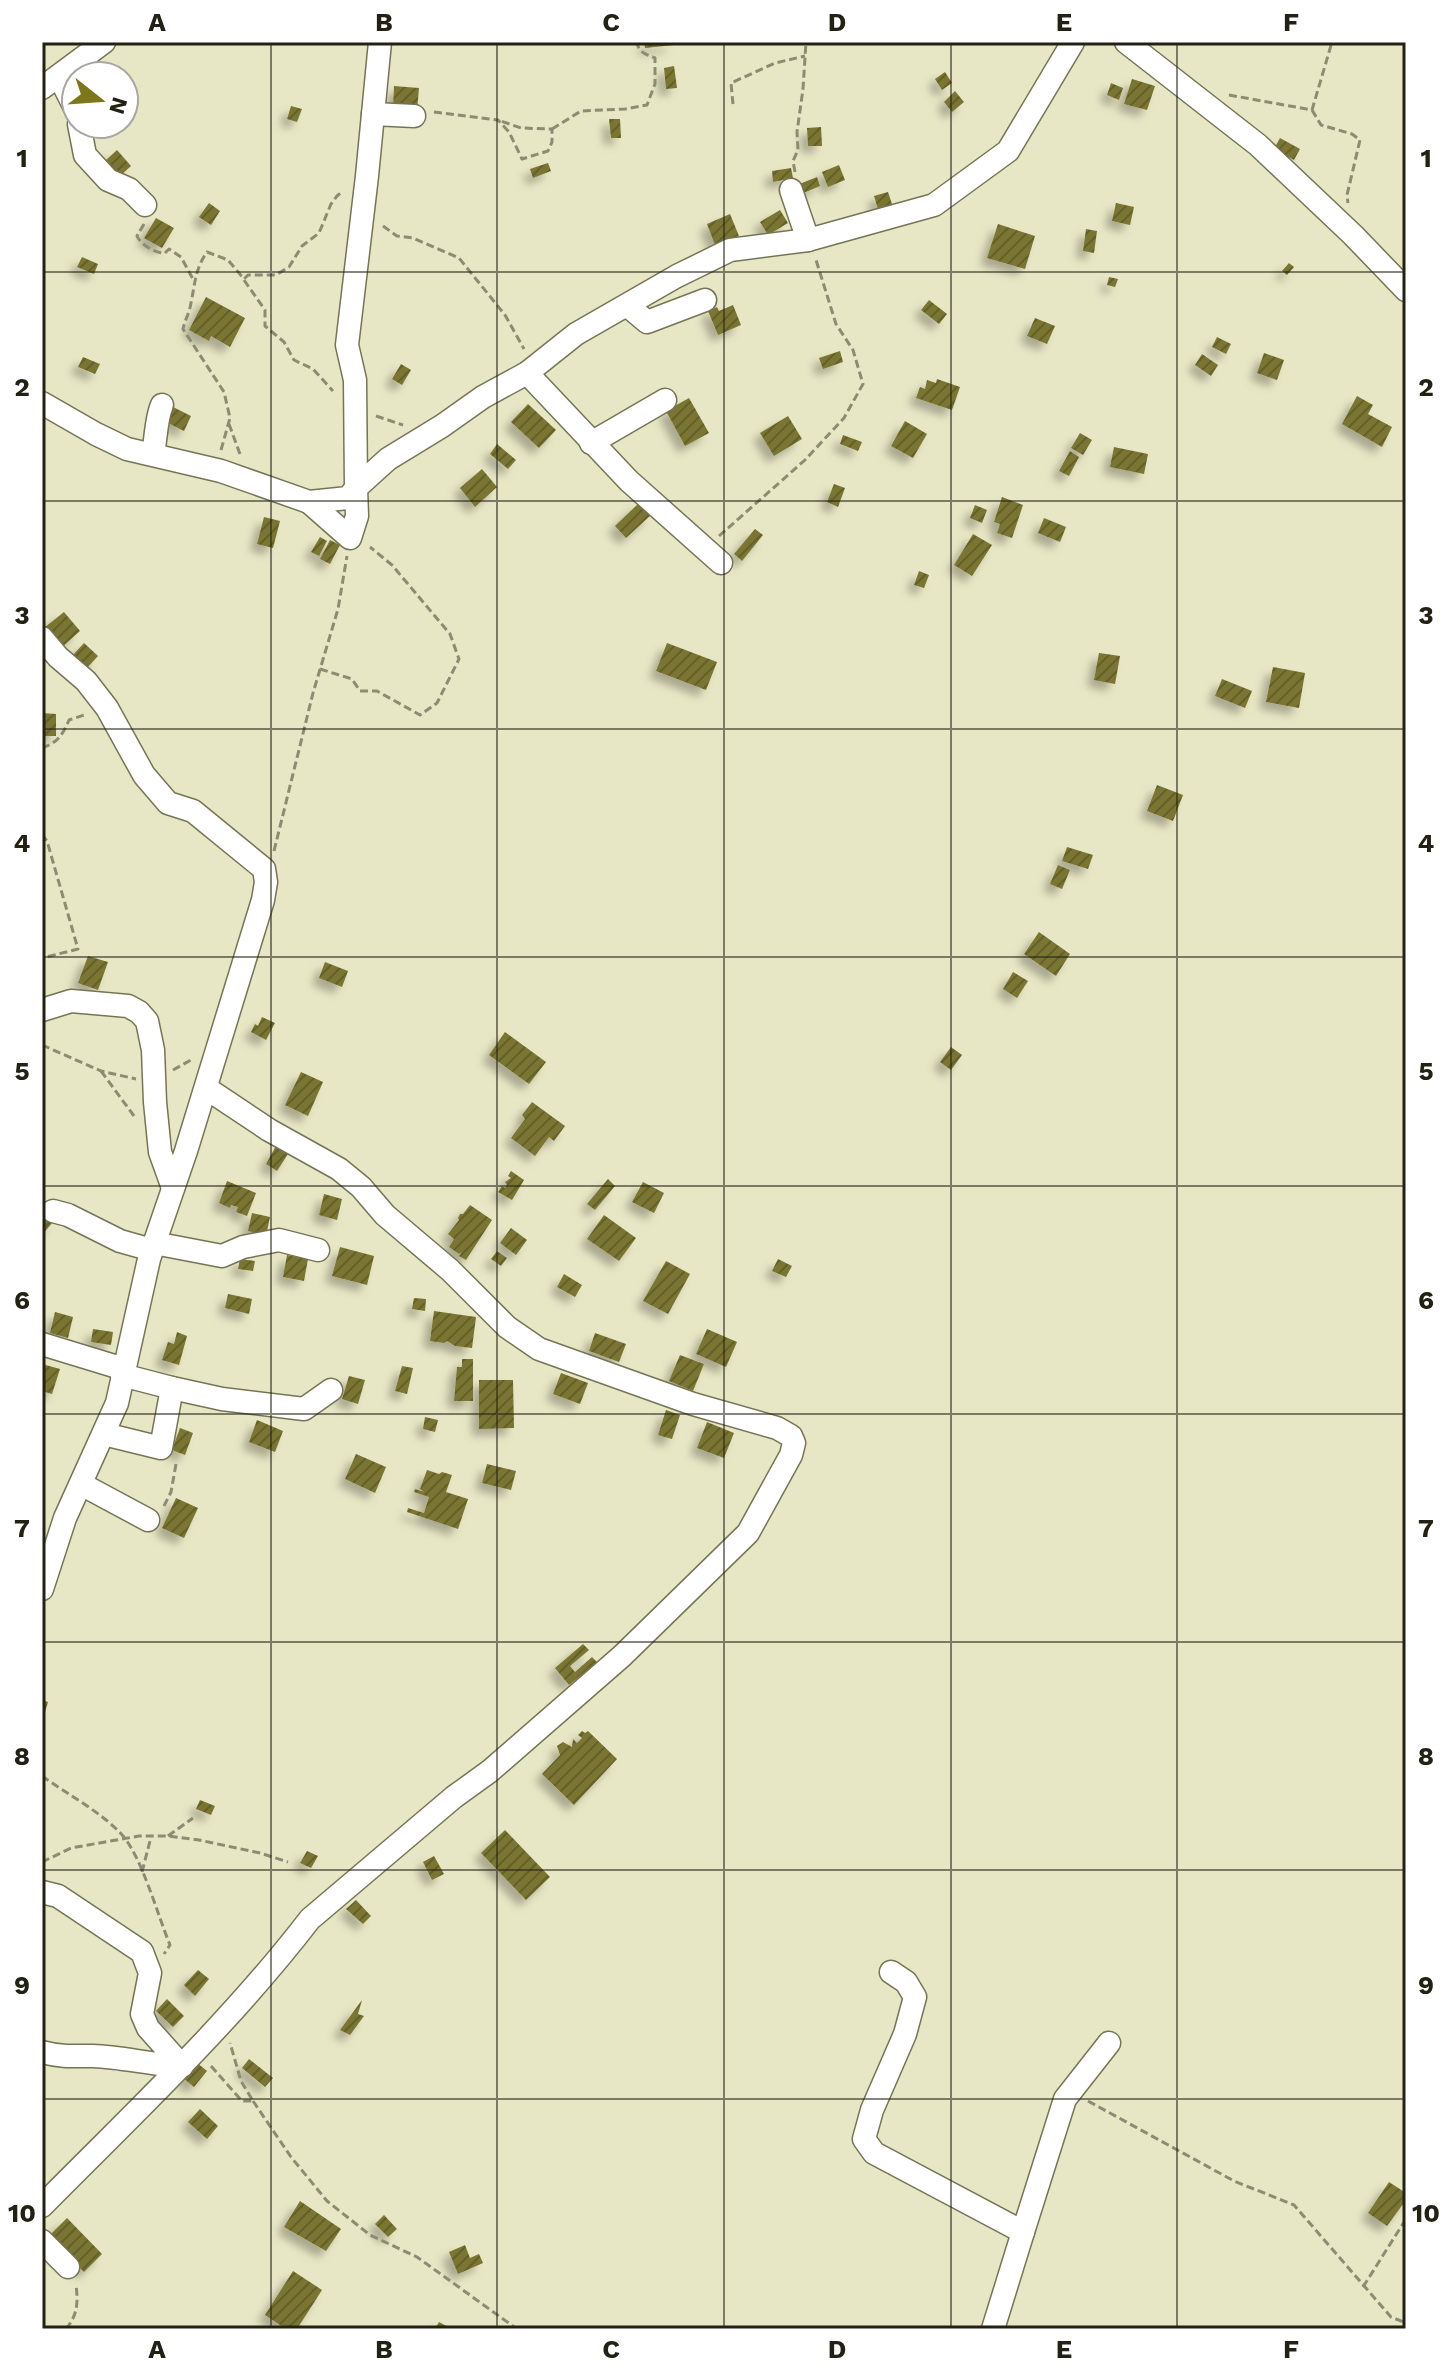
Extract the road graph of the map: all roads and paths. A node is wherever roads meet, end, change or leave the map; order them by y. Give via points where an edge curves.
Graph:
1 (104, 42) edge
2 (380, 42) edge
3 (637, 42) edge
4 (806, 42) edge
5 (1073, 42) edge
6 (1126, 42) edge
7 (1332, 42) edge
8 (805, 56) junction
9 (50, 82) edge
10 (1225, 94) dead end
11 (733, 104) dead end
12 (1312, 110) junction
13 (373, 114) junction
14 (414, 116) joint
15 (498, 120) junction
16 (552, 129) junction
17 (82, 140) edge
18 (798, 150) dead end
19 (367, 171) junction
20 (791, 190) dead end
21 (145, 205) joint
22 (363, 210) junction
23 (1353, 235) junction
24 (808, 240) junction
25 (244, 279) junction
26 (194, 281) junction
27 (1406, 290) edge
28 (705, 300) dead end
29 (628, 306) junction
30 (527, 373) junction
31 (665, 400) dead end
32 (42, 403) edge
33 (162, 405) dead end
34 (355, 405) junction
35 (229, 424) junction
36 (430, 434) junction
37 (591, 443) junction
38 (153, 454) junction
39 (206, 467) junction
40 (251, 482) junction
41 (356, 488) junction
42 (309, 502) junction
43 (350, 538) junction
44 (713, 556) joint
45 (42, 638) edge
46 (320, 669) junction
47 (107, 708) junction
48 (42, 748) edge
49 (42, 834) edge
50 (266, 882) junction
51 (42, 958) edge
52 (42, 1010) edge
53 (42, 1045) edge
54 (218, 1048) junction
55 (101, 1071) junction
56 (154, 1083) junction
57 (206, 1088) junction
58 (139, 1122) dead end
59 (173, 1188) junction
60 (53, 1211) dead end
61 (153, 1246) junction
62 (318, 1250) dead end
63 (42, 1344) edge
64 (123, 1372) junction
65 (172, 1388) junction
66 (331, 1390) dead end
67 (104, 1434) junction
68 (161, 1448) junction
69 (81, 1484) junction
70 (148, 1520) joint
71 (42, 1589) edge
72 (42, 1776) edge
73 (193, 1818) dead end
74 (151, 1836) junction
75 (168, 1836) junction
76 (126, 1839) junction
77 (42, 1862) edge
78 (288, 1862) dead end
79 (142, 1872) junction
80 (42, 1892) edge
81 (891, 1972) dead end
82 (150, 1973) junction
83 (218, 2028) junction
84 (1109, 2043) dead end
85 (42, 2052) edge
86 (189, 2058) junction
87 (1071, 2091) junction
88 (253, 2101) junction
89 (42, 2206) edge
90 (1406, 2219) edge
91 (1023, 2232) junction
92 (42, 2241) edge
93 (68, 2267) joint
94 (1363, 2287) junction
95 (1406, 2323) edge
96 (66, 2329) edge
97 (517, 2329) edge
98 (993, 2329) edge

1 - 9 street
2 - 13 street
3 - 16 path via 643,53 655,58 655,84 647,105 581,111
4 - 8 path
5 - 24 street via 1008,151 934,205
6 - 23 street via 1258,145
7 - 12 path
8 - 11 path via 731,83
8 - 18 path
10 - 12 path
12 - 23 path via 1321,125 1360,140 1347,195
13 - 14 street
13 - 19 street
14 - 15 path via 438,111
15 - 16 path via 521,128
15 - 16 path via 522,159 548,151
17 - 21 street via 85,155 108,180 129,189
19 - 22 street
19 - 25 path via 337,196 319,233 302,246 289,267 276,275
20 - 24 street
21 - 26 path via 150,213 139,242 181,257
22 - 30 path via 372,222 397,236 459,258 505,315 524,348
22 - 34 street via 347,345
23 - 27 street
24 - 29 street via 730,250
24 - 44 path via 863,384 844,418
25 - 26 path via 228,260 207,252
25 - 34 path via 265,310 265,326 284,342 294,360 313,369
26 - 35 path via 183,329 224,392
28 - 29 street via 647,322
29 - 30 street via 576,334
30 - 36 street
30 - 37 street
31 - 37 street
32 - 38 street via 127,449
33 - 38 street
34 - 36 path
34 - 41 street
35 - 39 path via 222,448
35 - 40 path
36 - 41 street via 388,459
37 - 44 street
38 - 39 street
39 - 40 street
40 - 42 street
41 - 42 street via 348,498
41 - 43 street via 357,516
42 - 43 street
43 - 46 path via 338,609
43 - 46 path via 392,565 450,634 459,659 437,703 420,715 377,691 360,691 352,679
45 - 47 street
46 - 50 path
47 - 48 path via 69,720 62,736
47 - 50 street via 144,775 168,803 193,811 264,869
49 - 51 path via 78,949
50 - 54 street
52 - 56 street via 71,1001 128,1006 139,1012 150,1034
53 - 55 path
54 - 56 path
54 - 57 street
55 - 56 path
55 - 58 path
56 - 59 street via 160,1152
57 - 59 street
57 - 83 street via 339,1169 507,1327 539,1349 777,1428 794,1443 748,1533 580,1694 310,1919
59 - 61 street
60 - 61 street via 120,1241
61 - 62 street via 222,1256 279,1240
61 - 64 street
63 - 64 street
64 - 65 street
64 - 67 street
65 - 66 street via 304,1409
65 - 68 street
67 - 68 street
67 - 69 street
68 - 70 path via 176,1459 171,1492
69 - 70 street
69 - 71 street
72 - 76 path
73 - 75 path
74 - 75 path
74 - 76 path
74 - 79 path
75 - 78 path
76 - 77 path via 71,1848
76 - 79 path
79 - 82 path via 170,1945
80 - 82 street via 58,1896 142,1952
81 - 91 street via 915,1997 864,2139 874,2153
82 - 86 street via 142,2014 148,2028
83 - 86 street
83 - 88 path via 231,2044
84 - 87 street
85 - 86 street via 153,2065
86 - 88 path via 242,2101
86 - 89 street
87 - 91 street
87 - 94 path via 1234,2181 1294,2205
88 - 97 path via 327,2201 370,2235 417,2257
90 - 94 path
91 - 98 street
92 - 93 street
93 - 96 path via 78,2305
94 - 95 path via 1391,2317

